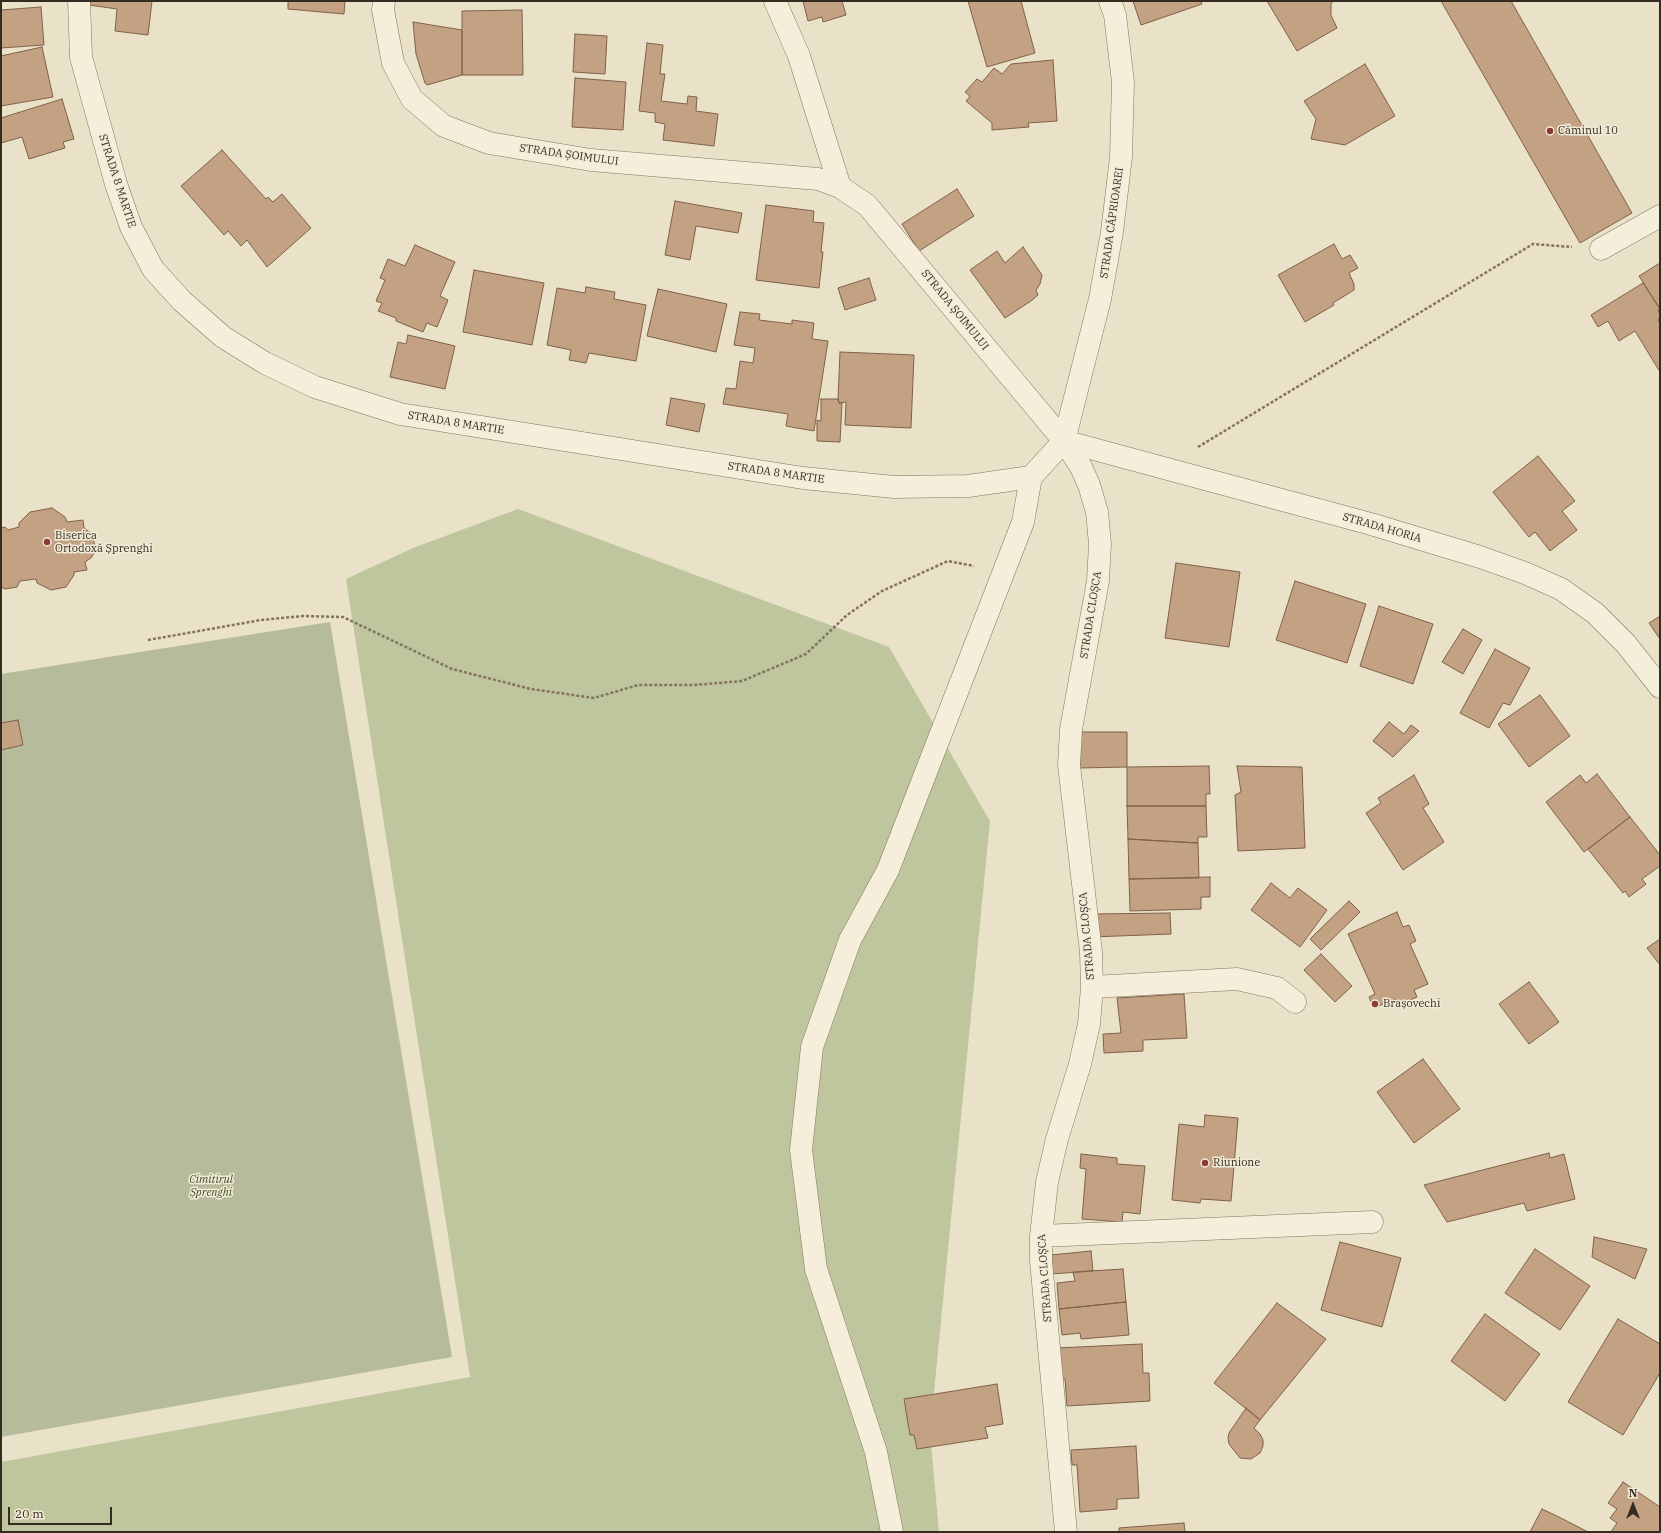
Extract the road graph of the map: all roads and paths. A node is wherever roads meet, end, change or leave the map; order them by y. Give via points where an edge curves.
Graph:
1 (79, 1) edge
2 (384, 1) edge
3 (775, 1) edge
4 (1110, 1) edge
5 (840, 187) junction
6 (1660, 216) edge
7 (1601, 249) joint
8 (1064, 441) junction
9 (1163, 468) junction
10 (1031, 477) junction
11 (1003, 573) junction
12 (148, 640) dead end
13 (1660, 687) edge
14 (1092, 987) junction
15 (1295, 1002) dead end
16 (1372, 1222) dead end
17 (1041, 1236) junction
18 (892, 1532) edge
19 (1066, 1532) edge

1 - 10 street, STRADA 8 MARTIE via 81,57 130,227 153,269 182,301 223,337 265,363 315,387 400,414 803,478 894,487 968,486
2 - 5 street, STRADA ȘOIMULUI via 383,10 393,63 412,99 444,126 489,143 591,160 818,179
3 - 5 street via 799,56
4 - 8 street, STRADA CĂPRIOAREI via 1115,16 1124,82 1122,156 1100,299
5 - 8 street, STRADA ȘOIMULUI via 867,205
6 - 7 street
7 - 9 path via 1533,244
8 - 9 street, STRADA HORIA
8 - 10 street
8 - 14 street, STRADA CLOȘCA via 1089,485 1097,512 1100,544 1098,582 1071,729 1069,765 1091,952
9 - 13 street, STRADA HORIA via 1371,524 1480,556 1525,573 1561,589 1595,613 1626,644
10 - 11 street via 1023,522
11 - 12 path via 948,561 882,591 848,615 806,654 742,681 694,685 638,685 594,698 531,689 452,669 343,617 303,616 261,620
11 - 18 street via 888,870 850,940 812,1047 801,1150 816,1269 876,1452
14 - 15 street via 1237,979 1277,988
14 - 17 street, STRADA CLOȘCA via 1089,1024 1081,1058 1046,1182
16 - 17 street
17 - 19 street, STRADA CLOȘCA via 1041,1261

